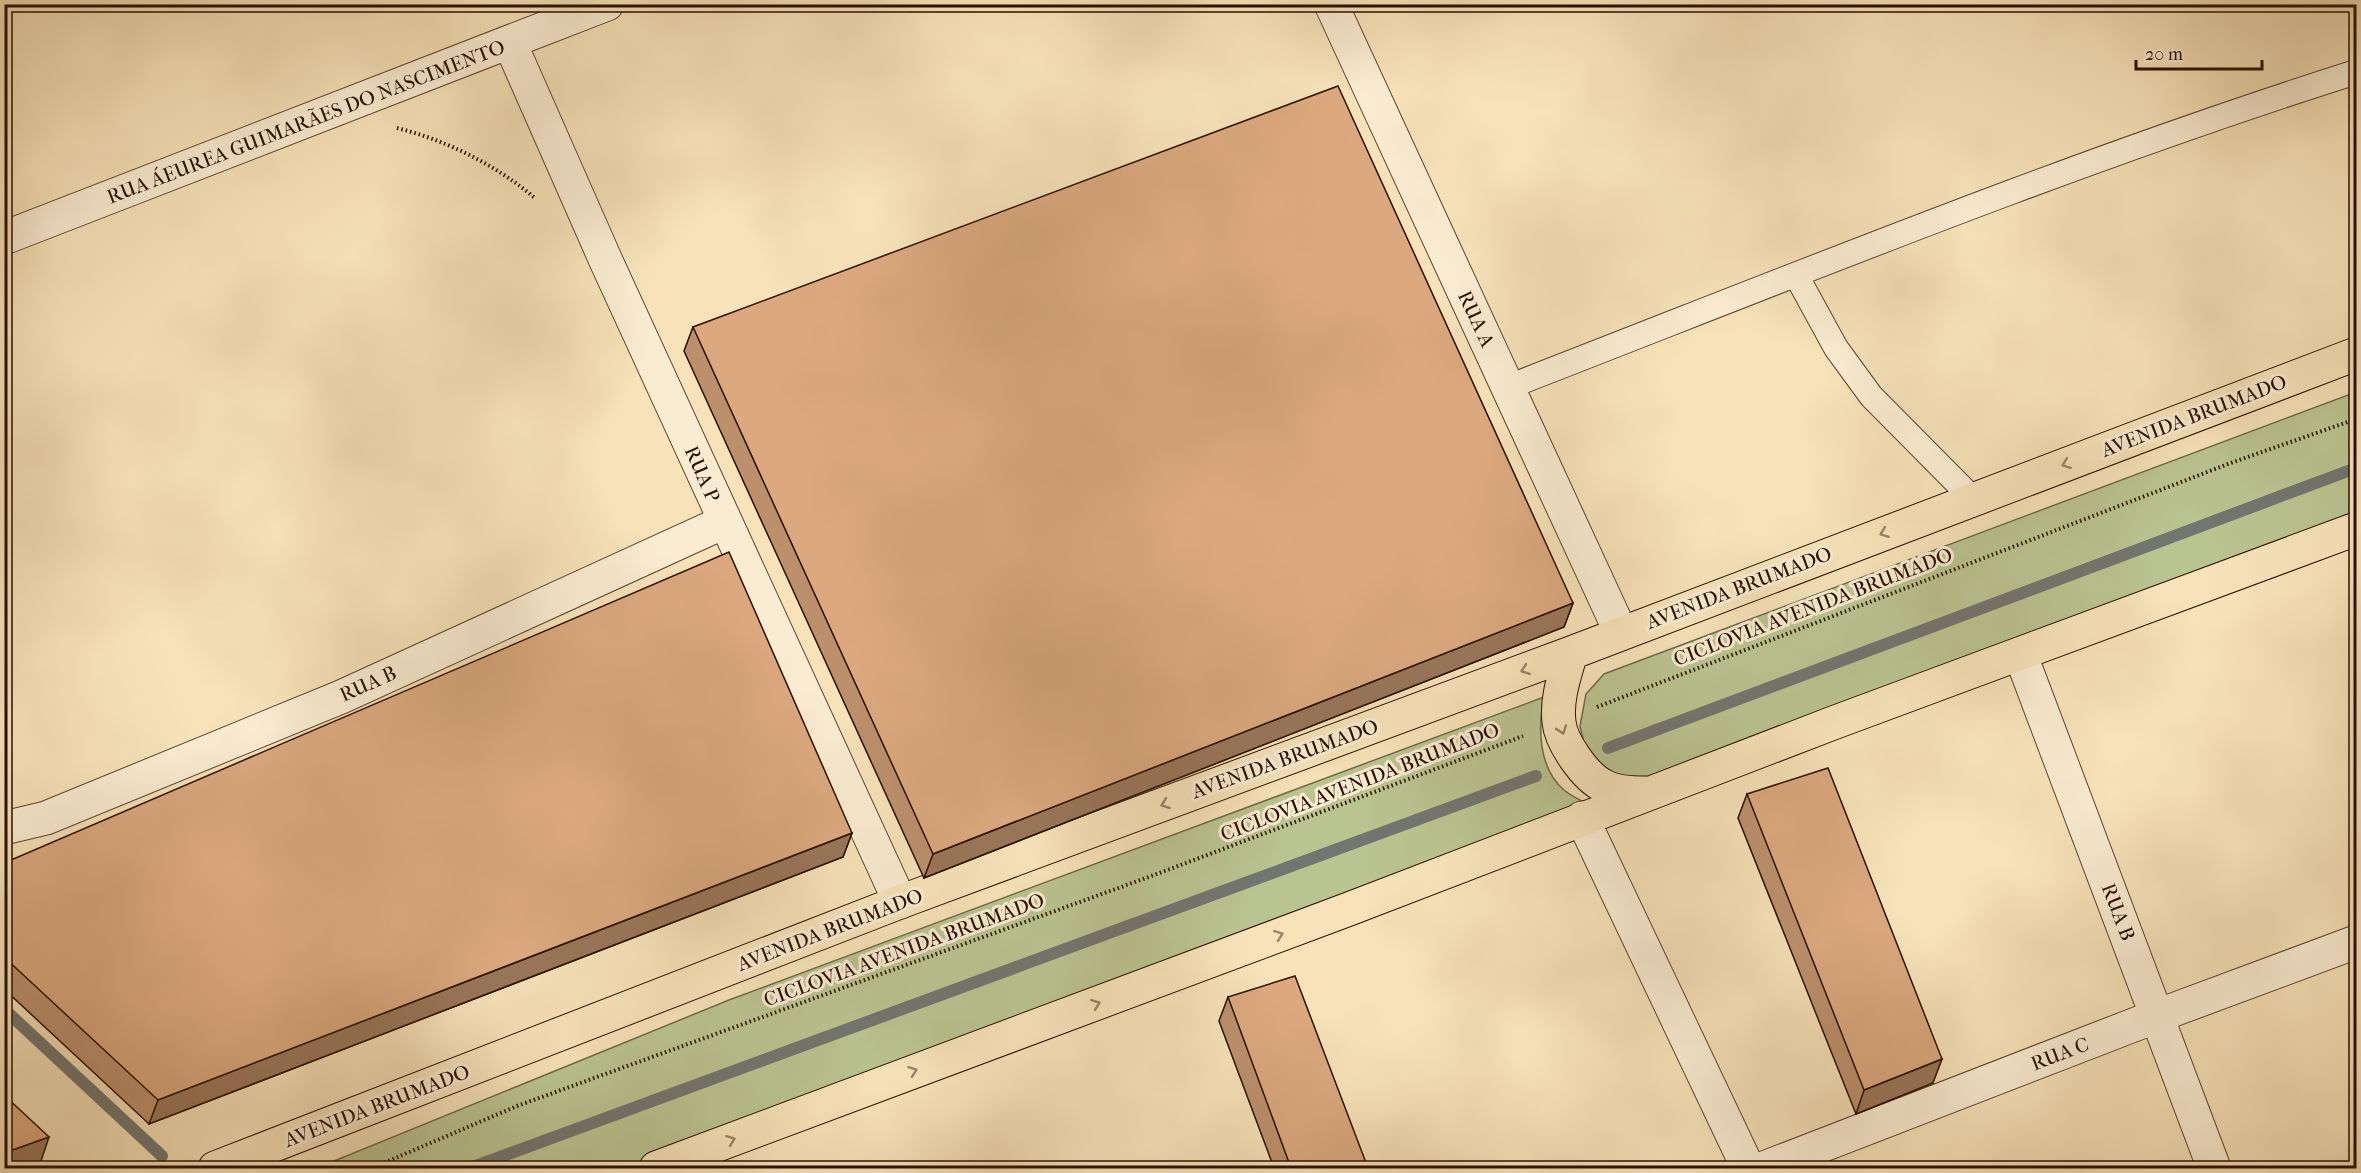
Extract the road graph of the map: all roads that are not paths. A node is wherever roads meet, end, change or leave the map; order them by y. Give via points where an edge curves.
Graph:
1 (607, 4) edge
2 (1331, 4) edge
3 (510, 43) junction
4 (2356, 72) edge
5 (4, 238) edge
6 (1796, 275) junction
7 (2356, 354) edge
8 (1508, 387) junction
9 (1973, 499) junction
10 (724, 522) junction
11 (2356, 529) edge
12 (1622, 633) junction
13 (1571, 653) junction
14 (2021, 656) junction
15 (1648, 793) junction
16 (1582, 818) junction
17 (4, 828) edge
18 (900, 902) junction
19 (2356, 942) edge
20 (2157, 1016) junction
21 (215, 1168) edge
22 (657, 1168) edge
23 (1748, 1168) edge
24 (1764, 1168) edge
25 (2214, 1168) edge

1 - 3 street, RUA ÁEUREA GUIMARÃES DO NASCIMENTO
2 - 8 street, RUA A
3 - 5 street, RUA ÁEUREA GUIMARÃES DO NASCIMENTO
3 - 10 street, RUA P
4 - 6 lane via 2222,115
6 - 8 lane
6 - 9 lane via 1836,348 1871,396
7 -> 9 main road, AVENIDA BRUMADO
8 - 12 street, RUA A
9 -> 12 main road, AVENIDA BRUMADO
10 - 17 street, RUA B via 341,697 90,801 46,818
10 - 18 street, RUA P
11 - 14 main road
12 - 13 main road, AVENIDA BRUMADO
13 -> 15 main road via 1560,699 1559,723 1571,752 1604,786
13 -> 18 main road, AVENIDA BRUMADO
14 - 15 main road
14 - 20 street, RUA B
15 - 16 main road
22 -> 16 main road
16 - 23 street
18 - 21 main road, AVENIDA BRUMADO
19 - 20 street, RUA C
20 - 24 street, RUA C
20 - 25 street, RUA B

